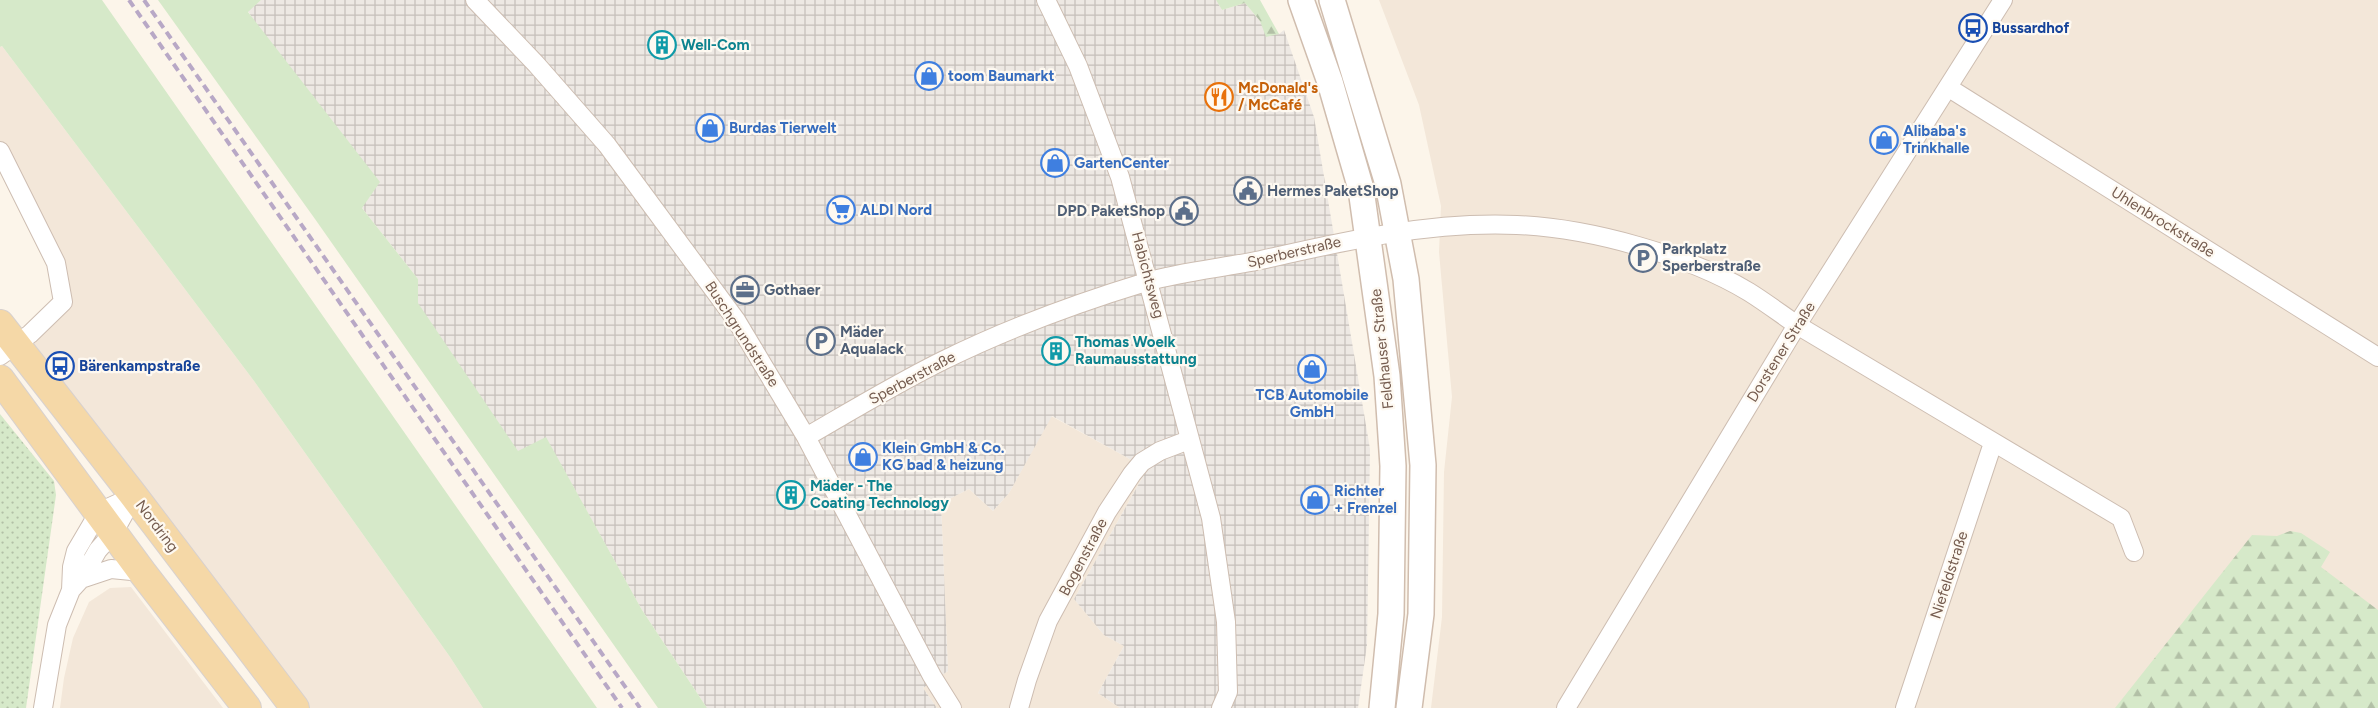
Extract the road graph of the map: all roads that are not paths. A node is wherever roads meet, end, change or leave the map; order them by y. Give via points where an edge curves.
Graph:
1 (475, 0) edge
2 (1046, 0) edge
3 (1302, 0) edge
4 (1332, 0) edge
5 (2003, 0) edge
6 (1949, 88) junction
7 (0, 151) edge
8 (1398, 233) junction
9 (1368, 237) junction
10 (1149, 281) junction
11 (0, 324) edge
12 (1797, 325) junction
13 (8, 351) edge
14 (2378, 357) edge
15 (0, 379) edge
16 (806, 437) junction
17 (1190, 440) junction
18 (1993, 443) junction
19 (134, 496) junction
20 (107, 522) junction
21 (2134, 552) dead end
22 (142, 572) junction
23 (76, 584) junction
24 (44, 708) edge
25 (247, 708) edge
26 (296, 708) edge
27 (952, 708) edge
28 (1019, 708) edge
29 (1221, 708) edge
30 (1382, 708) edge
31 (1409, 708) edge
32 (1566, 708) edge
33 (1905, 708) edge

1 - 16 street, Buschgrundstraße via 601,138 653,205 736,320
2 - 10 street, Habichtsweg via 1100,121 1120,177
3 - 9 main road, Feldhauser Straße via 1361,189
4 - 8 main road, Feldhauser Straße via 1368,112
5 - 6 street, Dorstener Straße
6 - 12 street, Dorstener Straße
6 - 14 street, Uhlenbrockstraße
7 - 13 street via 56,263 63,302
8 - 9 street, Sperberstraße
8 - 12 street, Sperberstraße via 1463,226 1516,225 1596,236 1708,271 1748,291
8 - 31 main road, Feldhauser Straße via 1406,279 1423,465 1421,614
9 - 10 street, Sperberstraße
9 - 30 main road, Feldhauser Straße via 1387,376 1393,466 1391,614
10 - 16 street, Sperberstraße via 1042,317 954,356
10 - 17 street, Habichtsweg
11 - 13 main road, Nordring
12 - 18 street
12 - 32 street, Dorstener Straße
13 - 19 main road, Nordring
15 - 20 main road
16 - 27 street, Buschgrundstraße
17 - 28 street, Bogenstraße via 1142,462 1107,512 1048,621
17 - 29 street, Habichtsweg via 1211,518 1225,612 1228,692
18 - 21 street via 2121,518
18 - 33 street, Niefeldstraße
19 - 20 street
19 - 20 street
19 - 26 main road, Nordring
20 - 22 main road
20 - 23 street via 98,550
20 - 23 street via 76,551 72,567
22 - 23 street via 111,569
22 - 25 main road
23 - 24 street via 57,626

